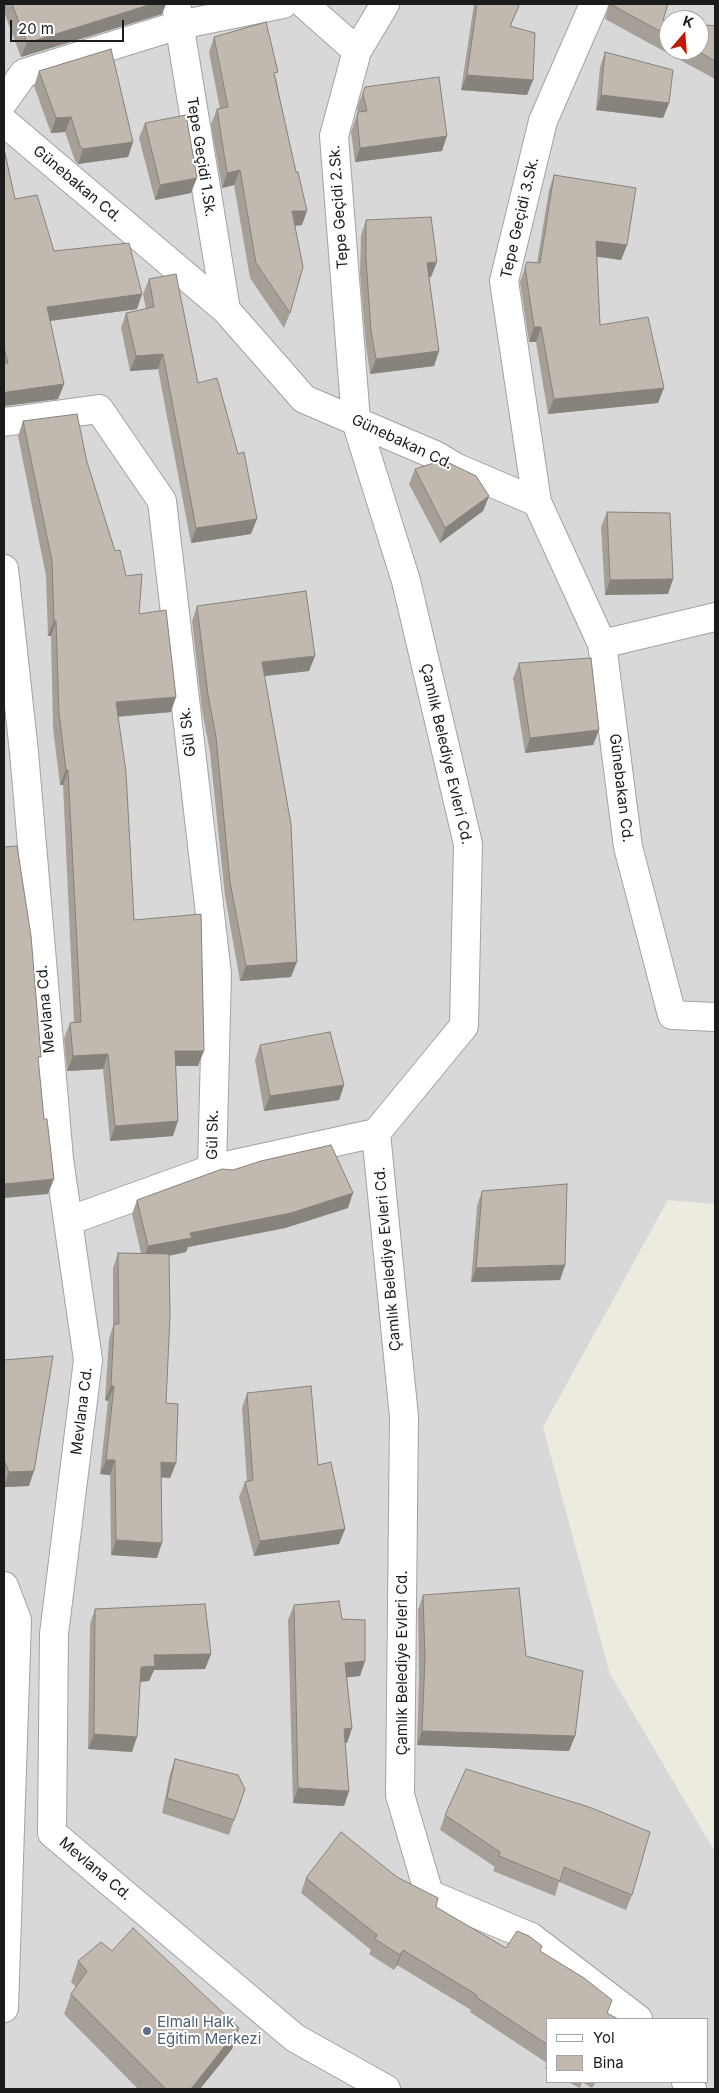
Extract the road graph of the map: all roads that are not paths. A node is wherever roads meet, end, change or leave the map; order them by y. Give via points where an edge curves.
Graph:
1 (283, 4) edge
2 (304, 4) edge
3 (386, 4) edge
4 (594, 4) edge
5 (177, 14) edge
6 (357, 51) junction
7 (4, 101) edge
8 (4, 122) edge
9 (226, 310) junction
10 (356, 421) junction
11 (4, 422) edge
12 (537, 502) junction
13 (4, 569) edge
14 (715, 617) edge
15 (602, 644) junction
16 (14, 753) edge
17 (715, 1017) edge
18 (376, 1132) junction
19 (212, 1169) junction
20 (68, 1221) junction
21 (4, 1586) edge
22 (17, 1620) junction
23 (54, 1634) junction
24 (4, 2008) edge
25 (637, 2018) edge
26 (386, 2089) edge

1 - 5 street
2 - 6 street
3 - 6 street, Tepe Geçidi 2.Sk.
4 - 12 street, Tepe Geçidi 3.Sk. via 543,121 504,281
5 - 7 street via 24,73
5 - 9 street, Tepe Geçidi 1.Sk.
6 - 10 street, Tepe Geçidi 2.Sk. via 334,136
8 - 9 street, Günebakan Cd.
9 - 10 street, Günebakan Cd. via 304,399
10 - 12 street, Günebakan Cd.
10 - 18 street, Çamlık Belediye Evleri Cd. via 406,581 468,844 464,1026
11 - 19 street, Gül Sk. via 99,409 162,501 216,974
12 - 15 street, Günebakan Cd.
13 - 16 street, Mevlana Cd.
14 - 15 street
15 - 17 street, Günebakan Cd. via 628,846 672,1015
16 - 20 street, Mevlana Cd.
18 - 19 street
18 - 25 street, Çamlık Belediye Evleri Cd. via 404,1416 400,1795 429,1894 531,1936
19 - 20 street
20 - 23 street, Mevlana Cd. via 88,1360
21 - 22 street
22 - 23 street
22 - 24 street
23 - 26 street, Mevlana Cd. via 52,1833 295,2038

